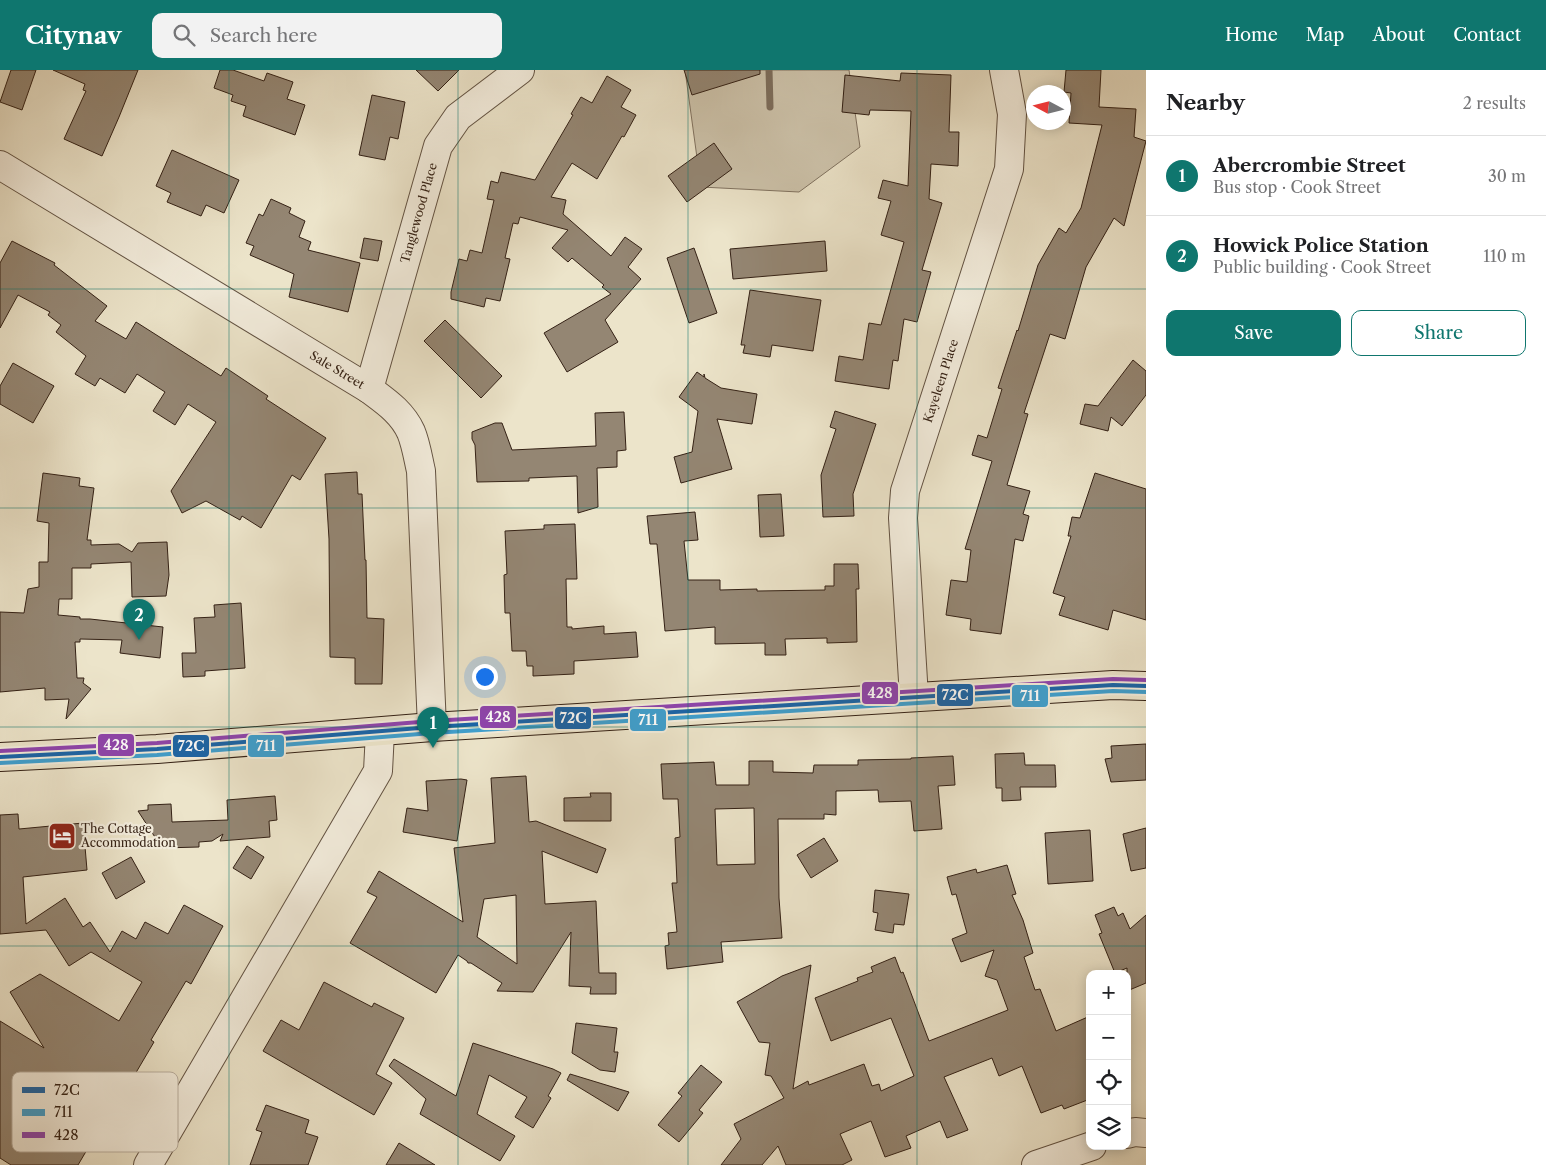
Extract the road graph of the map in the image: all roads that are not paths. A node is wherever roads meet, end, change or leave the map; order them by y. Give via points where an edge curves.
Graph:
1 (520, 70) edge
2 (1004, 70) edge
3 (0, 165) edge
4 (369, 389) junction
5 (1146, 686) edge
6 (914, 697) junction
7 (432, 727) junction
8 (380, 732) junction
9 (0, 757) edge
10 (178, 1113) edge
11 (1131, 1133) edge
12 (1146, 1134) edge
13 (1086, 1148) edge
14 (156, 1152) edge
15 (148, 1165) edge
16 (1036, 1165) edge

1 - 4 street, Tanglewood Place via 458,117 438,146
2 - 6 street, Kayeleen Place via 1012,114 1008,169 905,491 903,518
3 - 4 street, Sale Street
4 - 7 street, Sale Street via 403,418 411,433 421,471
5 - 6 main road via 1113,685
6 - 7 main road
7 - 8 main road
8 - 9 main road
8 - 10 street via 378,770
11 - 12 street
13 - 16 street
14 - 15 street

